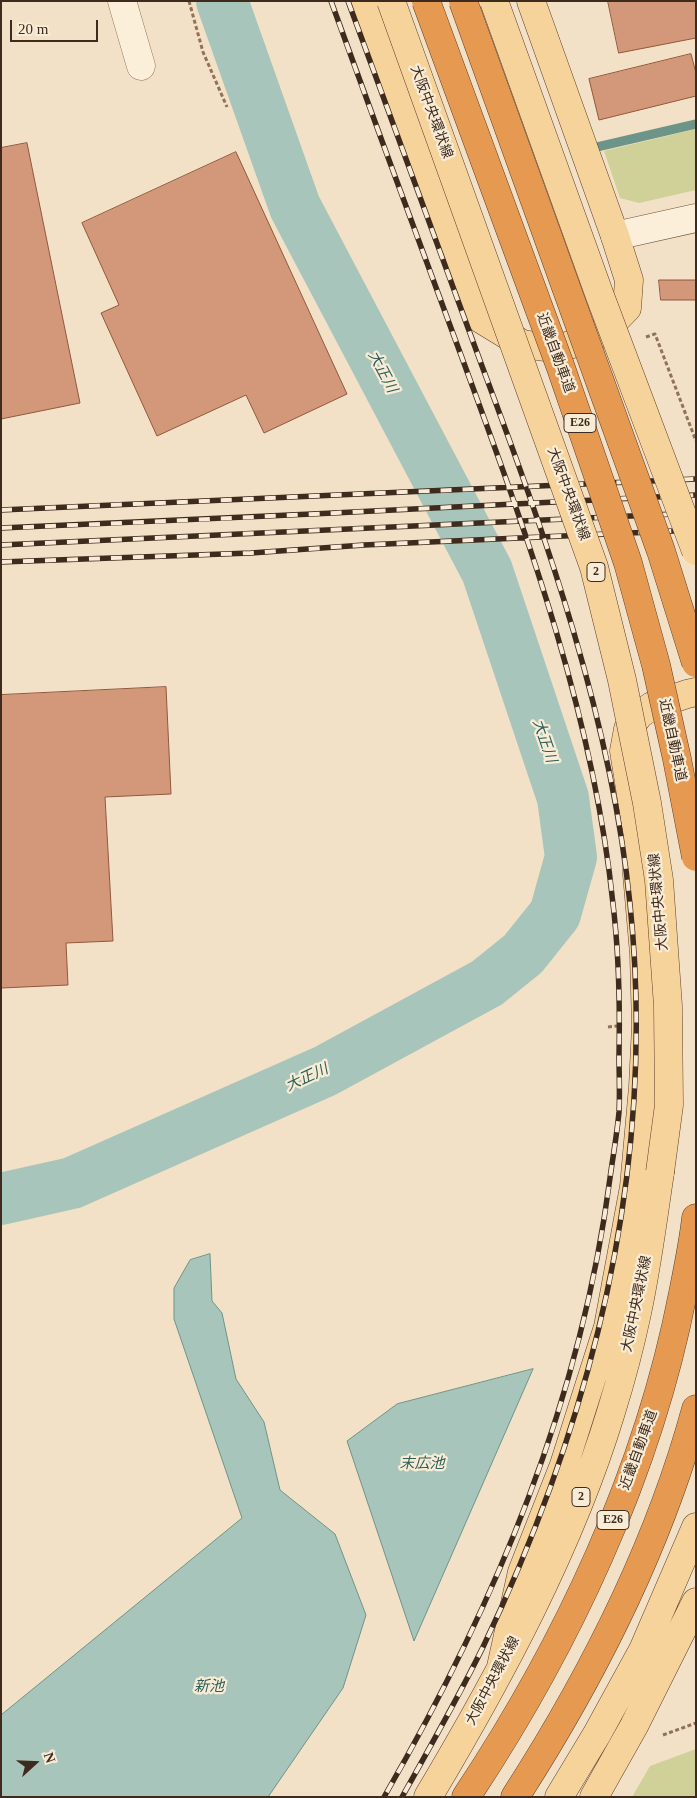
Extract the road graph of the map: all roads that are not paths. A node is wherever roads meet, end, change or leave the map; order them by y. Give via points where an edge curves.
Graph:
1 (122, 1) edge
2 (363, 1) edge
3 (391, 1) edge
4 (426, 1) edge
5 (463, 1) edge
6 (494, 1) edge
7 (531, 1) edge
8 (141, 66) dead end
9 (696, 218) edge
10 (615, 236) junction
11 (696, 551) edge
12 (696, 663) edge
13 (696, 692) edge
14 (696, 857) edge
15 (696, 1218) edge
16 (696, 1408) edge
17 (696, 1527) edge
18 (696, 1602) edge
19 (501, 1667) junction
20 (428, 1797) edge
21 (466, 1797) edge
22 (514, 1797) edge
23 (559, 1797) edge
24 (594, 1797) edge

1 - 8 street
2 - 10 main road via 481,318 522,344 558,349 604,332 627,308 629,280
3 - 19 main road, 大阪中央環状線 / 2, bridge via 594,568 622,680 647,803 658,880 668,1006 669,1105 637,1314 611,1412 581,1497
4 - 14 highway, 近畿自動車道 / E26, bridge via 628,563 678,759
5 - 12 highway, E26, bridge via 661,551
6 - 11 main road, bridge
7 - 10 main road
9 - 10 street
13 - 19 main road via 652,706 640,714 628,729 624,751 638,838 637,874 646,1026 634,1188 608,1327 564,1465 522,1572
15 - 21 highway, 近畿自動車道 / E26 via 676,1330 653,1412 623,1494 588,1582 541,1672
16 - 22 highway via 660,1516 623,1604 575,1695
17 - 23 main road via 643,1650
18 - 24 main road via 634,1726
19 - 20 main road, 大阪中央環状線 / 2

